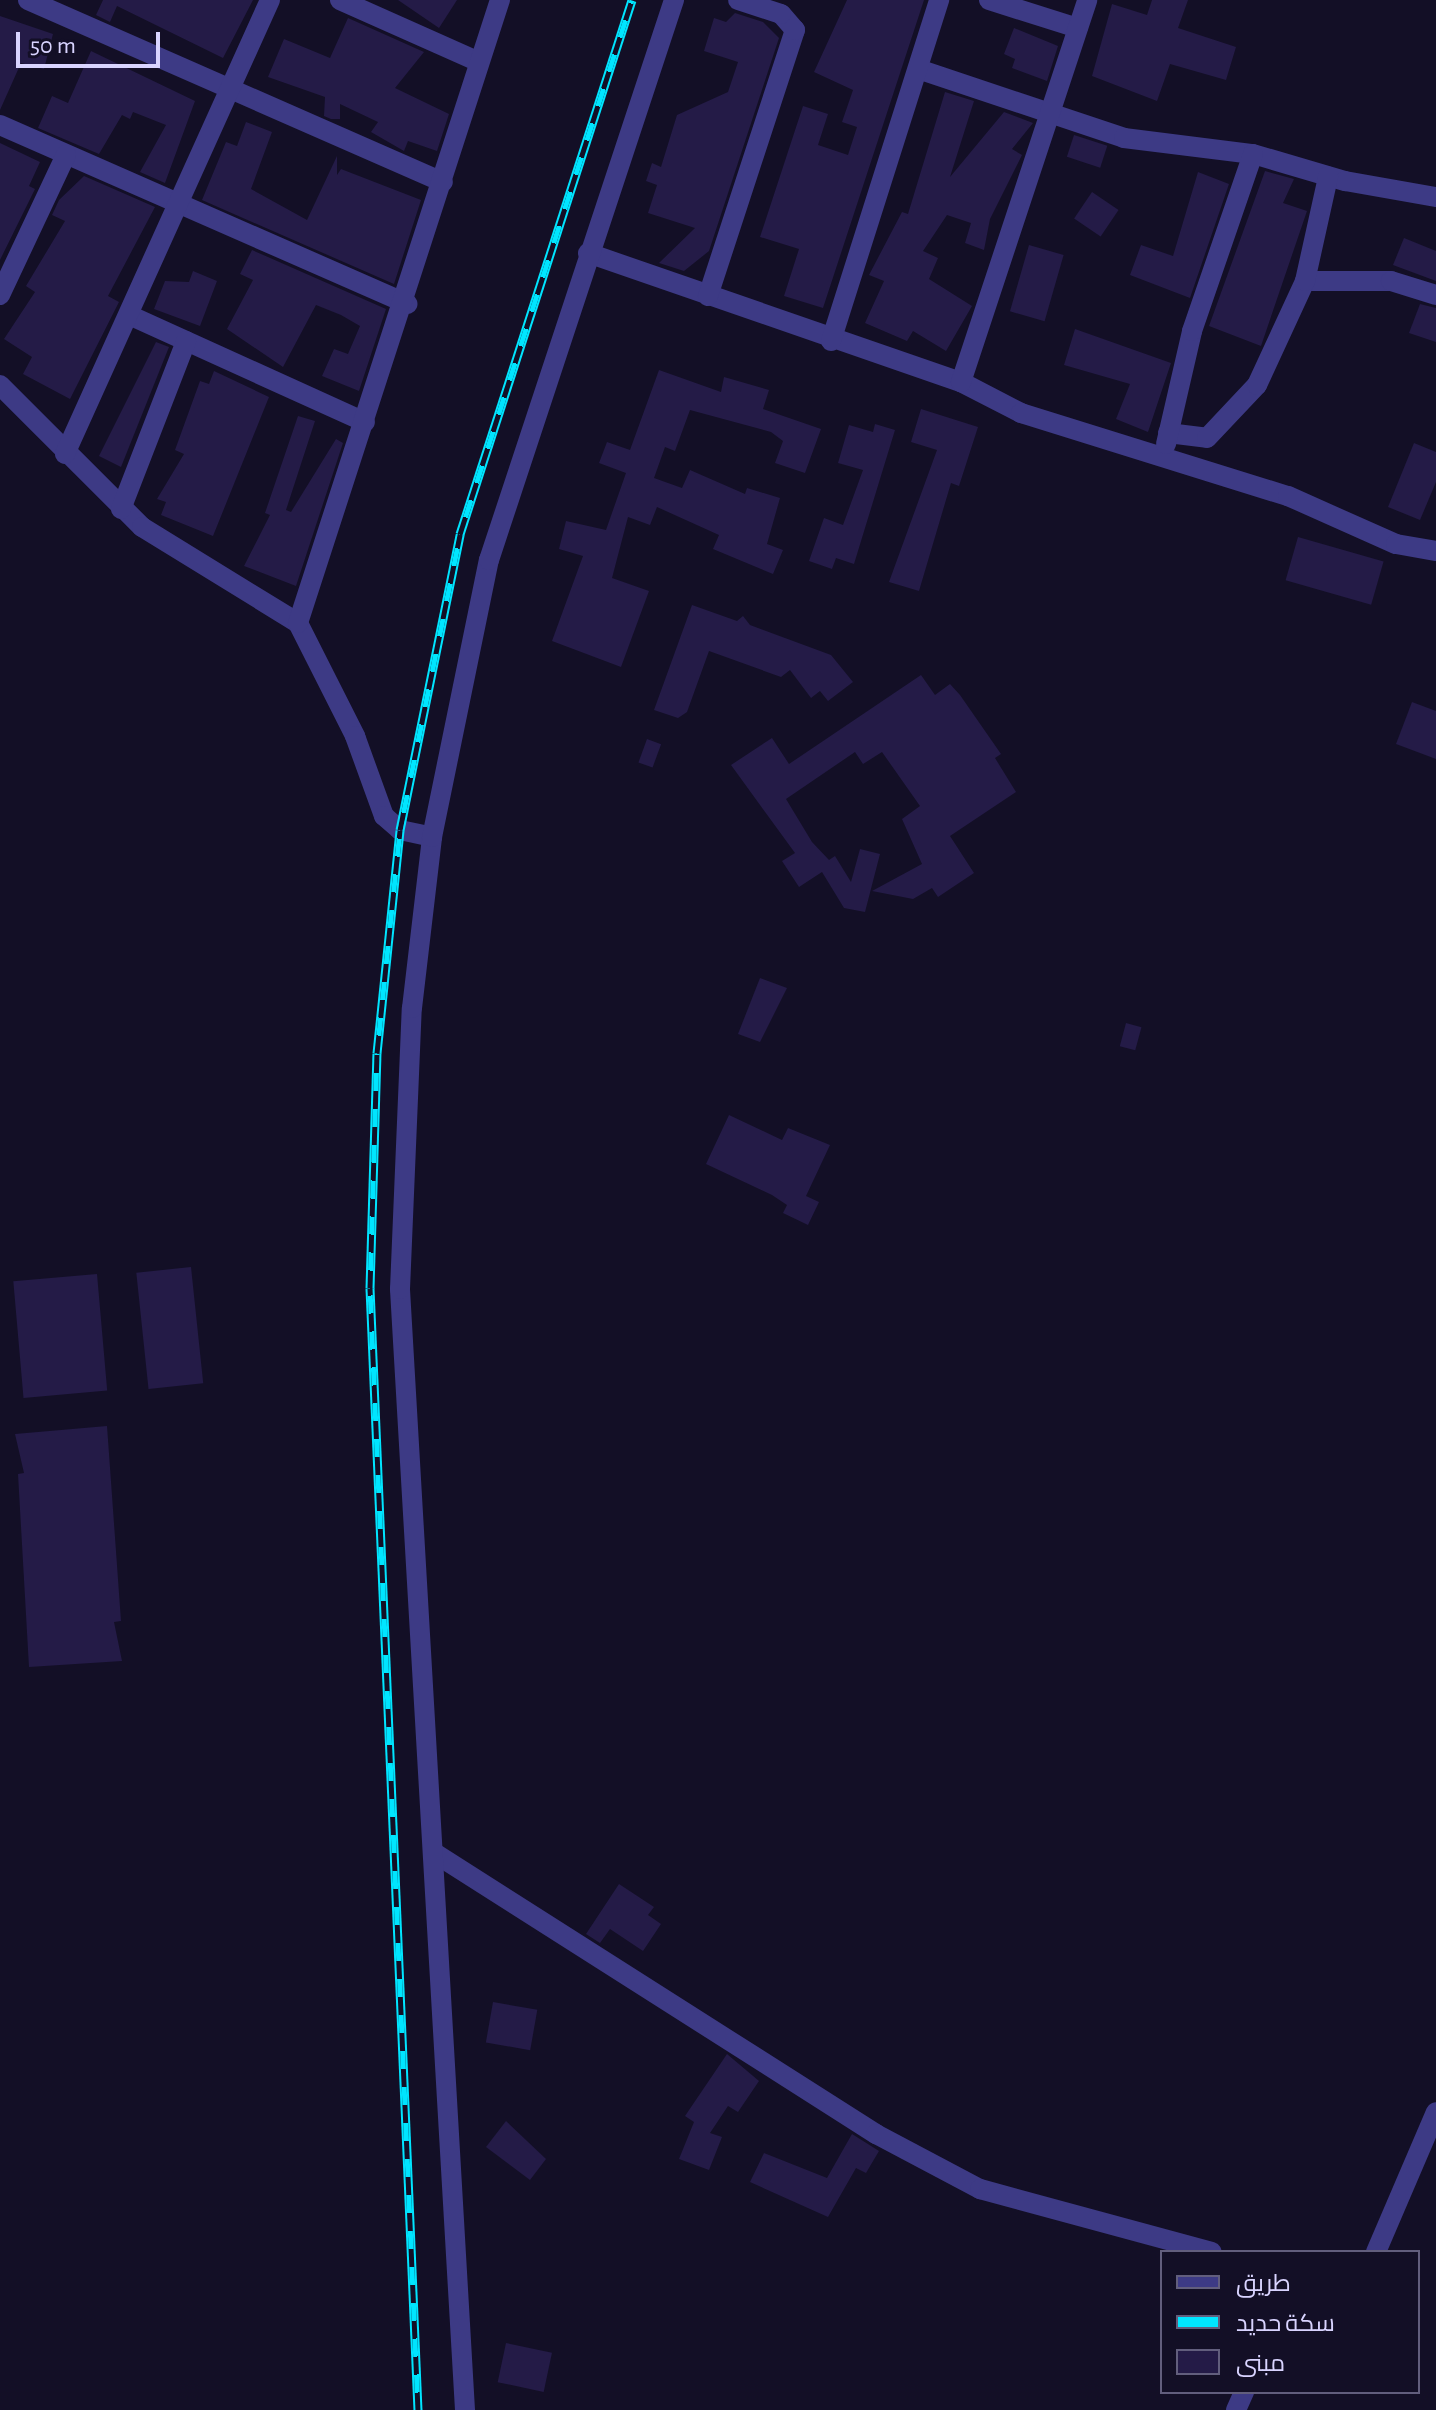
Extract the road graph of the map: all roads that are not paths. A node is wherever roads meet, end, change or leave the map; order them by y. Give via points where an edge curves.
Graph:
1 (28, 0) edge
2 (270, 0) edge
3 (340, 0) edge
4 (500, 0) edge
5 (674, 0) edge
6 (738, 0) edge
7 (939, 0) edge
8 (989, 0) edge
9 (1087, 0) edge
10 (1078, 28) junction
11 (479, 62) junction
12 (918, 69) junction
13 (228, 92) junction
14 (1053, 109) junction
15 (0, 125) edge
16 (1253, 154) junction
17 (66, 155) junction
18 (1328, 177) junction
19 (443, 182) junction
20 (1436, 197) edge
21 (178, 205) junction
22 (588, 253) junction
23 (1305, 281) junction
24 (0, 295) edge
25 (1436, 295) edge
26 (708, 296) junction
27 (407, 304) junction
28 (129, 315) junction
29 (186, 341) junction
30 (831, 341) junction
31 (961, 382) junction
32 (0, 385) edge
33 (365, 422) junction
34 (1168, 433) junction
35 (65, 454) junction
36 (1163, 460) junction
37 (121, 509) junction
38 (1436, 551) edge
39 (298, 623) junction
40 (432, 837) junction
41 (436, 1854) junction
42 (1436, 2112) edge
43 (1205, 2250) edge
44 (1377, 2250) edge
45 (465, 2410) edge

1 - 13 street
2 - 13 street
3 - 11 street
4 - 11 street
5 - 22 street
6 - 26 street via 781,14 795,30
7 - 12 street
8 - 10 street
9 - 10 street
10 - 14 street
11 - 19 street
12 - 14 street
12 - 30 street
13 - 19 street
13 - 21 street
14 - 16 street via 1139,141
14 - 31 street
15 - 17 street
16 - 18 street
16 - 34 street via 1192,331
17 - 21 street
17 - 24 street
18 - 20 street
18 - 23 street
19 - 27 street
21 - 27 street
21 - 28 street
22 - 26 street
22 - 40 street via 489,560
23 - 25 street via 1391,281
23 - 34 street via 1244,405 1207,438
26 - 30 street
27 - 33 street
28 - 29 street
28 - 35 street
29 - 33 street
29 - 37 street
30 - 31 street
31 - 36 street via 1021,413
32 - 35 street
33 - 39 street
34 - 36 street
35 - 37 street
36 - 38 street via 1288,496 1396,544
37 - 39 street
39 - 40 street via 355,736 384,816 400,830
40 - 41 street via 412,1008 400,1289
41 - 43 street via 876,2134 980,2189
41 - 45 street
42 - 44 street

